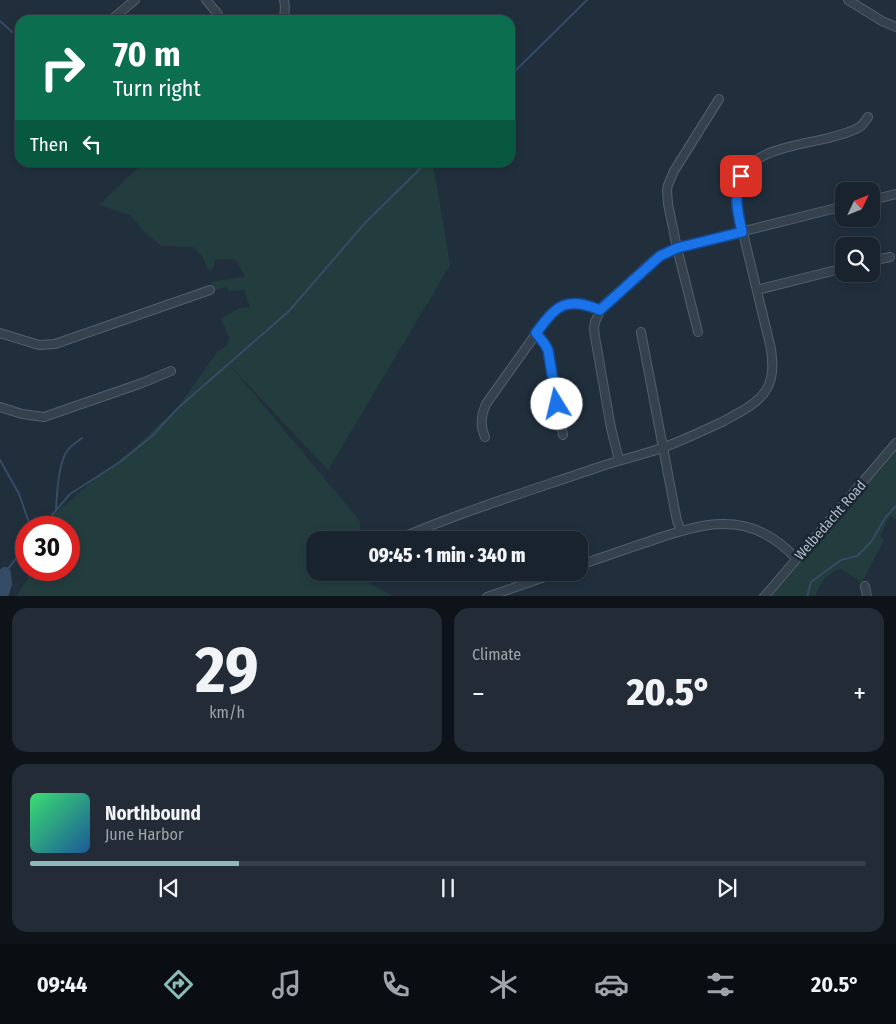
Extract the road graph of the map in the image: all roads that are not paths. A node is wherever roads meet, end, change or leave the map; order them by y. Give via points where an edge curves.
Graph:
1 (135, 0) edge
2 (206, 0) edge
3 (284, 0) edge
4 (848, 0) edge
5 (218, 14) dead end
6 (117, 15) edge
7 (284, 15) edge
8 (896, 27) edge
9 (720, 99) dead end
10 (868, 117) dead end
11 (896, 194) edge
12 (880, 198) edge
13 (835, 208) edge
14 (742, 232) junction
15 (677, 248) junction
16 (890, 257) dead end
17 (880, 259) edge
18 (835, 270) edge
19 (210, 290) dead end
20 (756, 290) junction
21 (600, 310) junction
22 (641, 332) dead end
23 (698, 332) dead end
24 (536, 333) junction
25 (0, 334) edge
26 (171, 371) dead end
27 (0, 407) edge
28 (563, 435) dead end
29 (485, 437) dead end
30 (896, 443) edge
31 (664, 447) junction
32 (619, 460) junction
33 (681, 530) junction
34 (418, 531) edge
35 (796, 558) junction
36 (588, 562) edge
37 (532, 581) edge
38 (865, 586) dead end
39 (487, 596) edge
40 (764, 596) edge
41 (867, 596) edge

1 - 6 street
2 - 5 street
3 - 7 street
4 - 8 street
9 - 15 street via 668,185 668,204
10 - 14 street via 860,126 846,133 777,151 751,163 741,176 737,191
11 - 12 street
13 - 14 street
14 - 15 street
14 - 20 street
15 - 21 street via 654,260
15 - 23 street
16 - 17 street
18 - 20 street
19 - 25 street via 55,344 39,345
20 - 31 street via 772,359 772,372 765,392 741,412
21 - 24 street via 578,303 557,308
21 - 32 street via 595,322 595,337
22 - 31 street
24 - 28 street via 549,355
24 - 29 street via 486,404 482,420
26 - 27 street via 143,385 44,417
30 - 35 street, Welbedacht Road
31 - 32 street
31 - 33 street
32 - 34 street
33 - 35 street via 708,524 743,526 770,536
33 - 36 street
35 - 40 street, Welbedacht Road
37 - 39 street
38 - 41 street

